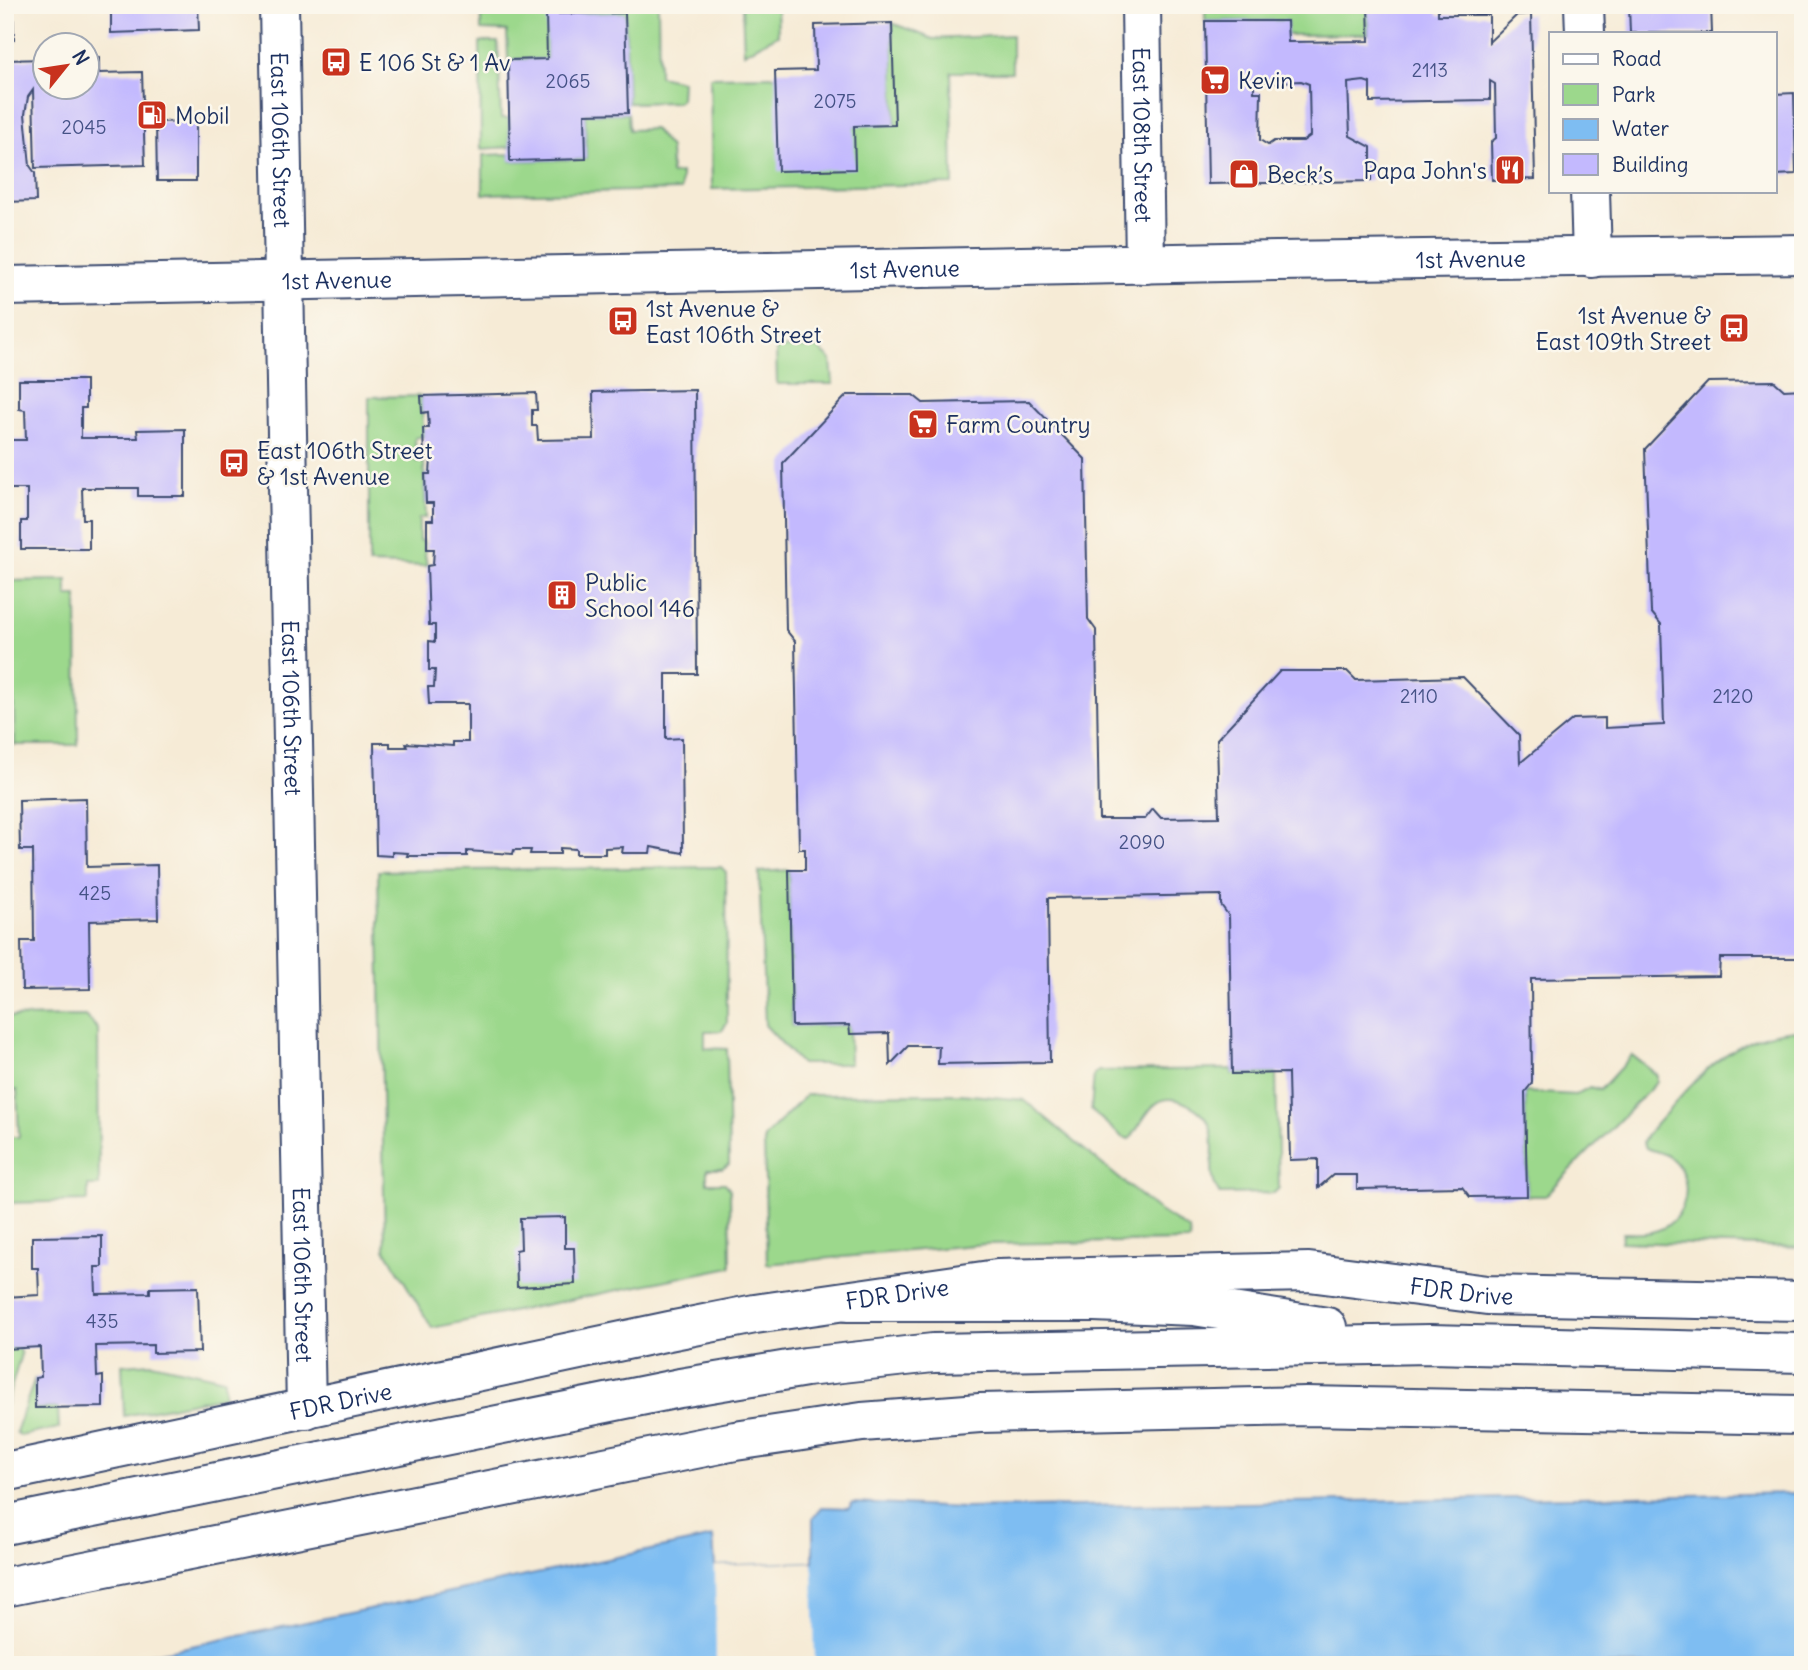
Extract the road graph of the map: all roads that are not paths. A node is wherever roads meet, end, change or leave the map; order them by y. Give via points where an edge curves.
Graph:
1 (279, 5) edge
2 (1141, 5) edge
3 (1584, 5) edge
4 (1585, 32) edge
5 (1590, 192) edge
6 (1803, 254) edge
7 (1592, 258) junction
8 (1145, 264) junction
9 (284, 279) junction
10 (5, 286) edge
11 (1803, 1301) edge
12 (848, 1302) junction
13 (1430, 1344) junction
14 (1803, 1353) edge
15 (306, 1409) junction
16 (1803, 1415) edge
17 (5, 1472) edge
18 (5, 1525) edge
19 (5, 1587) edge

1 - 9 main road, East 106th Street
2 - 8 main road, East 108th Street
3 - 4 main road
5 - 7 main road
6 - 7 main road, 1st Avenue
7 - 8 main road, 1st Avenue
8 - 9 main road, 1st Avenue
9 - 10 main road, 1st Avenue
9 - 15 main road, East 106th Street
11 - 12 main road, FDR Drive via 1487,1295 1309,1272 997,1279
12 - 13 main road via 1194,1306
12 - 15 main road, FDR Drive via 669,1331
13 - 14 main road
13 - 18 main road via 1003,1350 806,1367 666,1390
15 - 17 main road, FDR Drive
16 - 19 main road via 1306,1406 980,1413 876,1420 735,1441

